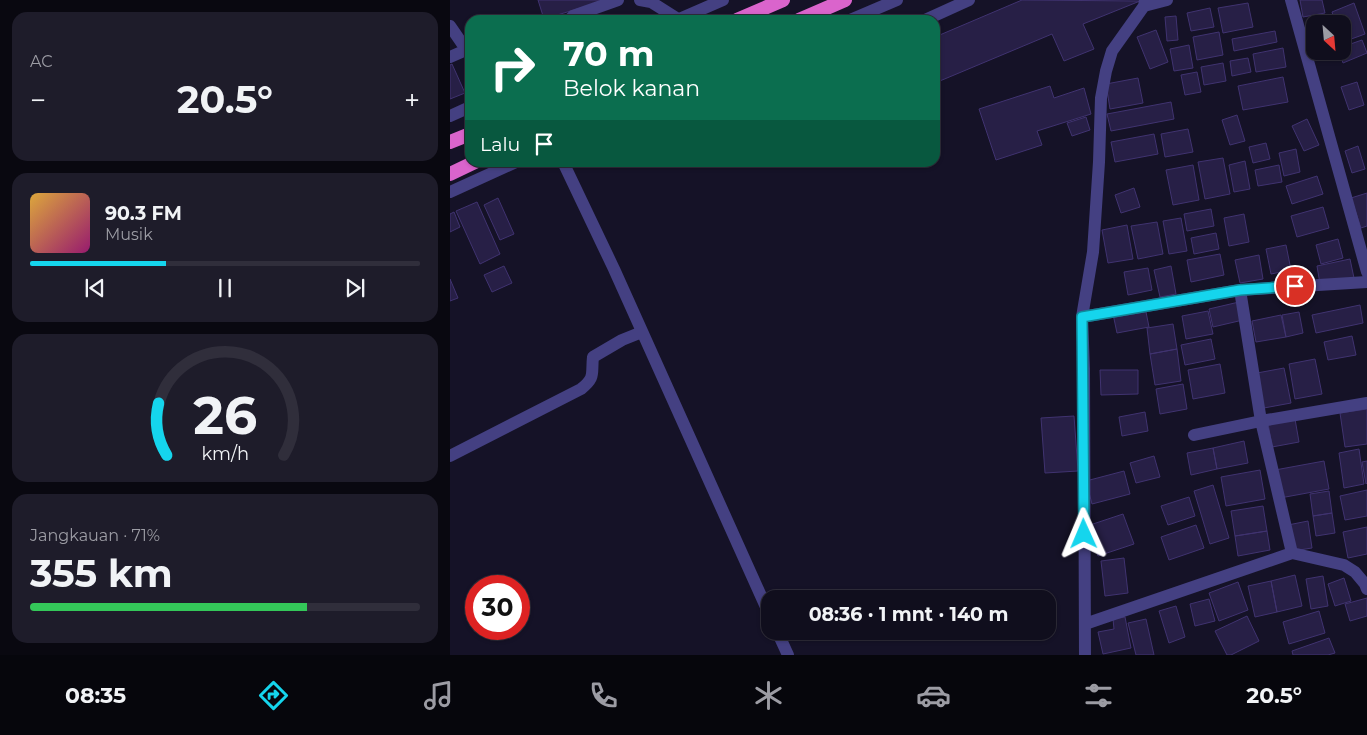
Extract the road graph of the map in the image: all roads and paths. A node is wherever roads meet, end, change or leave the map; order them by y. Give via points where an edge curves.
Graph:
1 (618, 0) edge
2 (640, 0) edge
3 (723, 0) edge
4 (783, 0) edge
5 (846, 0) edge
6 (897, 0) edge
7 (969, 0) edge
8 (1167, 0) edge
9 (1291, 0) edge
10 (1144, 3) edge
11 (576, 15) edge
12 (670, 15) edge
13 (688, 15) edge
14 (748, 15) edge
15 (811, 15) edge
16 (862, 15) edge
17 (935, 15) edge
18 (450, 26) edge
19 (465, 48) edge
20 (465, 53) edge
21 (450, 57) edge
22 (465, 109) edge
23 (450, 116) edge
24 (465, 136) edge
25 (450, 142) edge
26 (465, 167) edge
27 (505, 167) edge
28 (565, 167) edge
29 (450, 174) edge
30 (450, 192) edge
31 (1367, 272) edge
32 (1367, 282) edge
33 (1240, 290) junction
34 (1082, 317) junction
35 (642, 332) junction
36 (1367, 403) edge
37 (1261, 421) junction
38 (1194, 435) dead end
39 (450, 456) edge
40 (1292, 553) junction
41 (1367, 589) edge
42 (761, 596) edge
43 (1085, 624) junction
44 (781, 640) edge
45 (788, 655) edge
46 (1085, 655) edge

1 - 11 street
2 - 12 street via 651,2
3 - 13 street
4 - 14 highway
5 - 15 highway
6 - 16 street
7 - 17 street
8 - 10 street
9 - 31 street
10 - 34 street via 1112,51 1106,71 1101,98 1093,252
18 - 19 street
20 - 21 street
22 - 23 street
24 - 25 highway
26 - 29 highway
27 - 30 street
28 - 35 street
32 - 33 street
33 - 34 street
33 - 37 street
34 - 43 street
35 - 39 street via 593,357 593,377 582,389
35 - 42 street
36 - 37 street
37 - 38 street
37 - 40 street
40 - 41 street via 1344,565 1355,572
40 - 43 street
43 - 46 street
44 - 45 street

